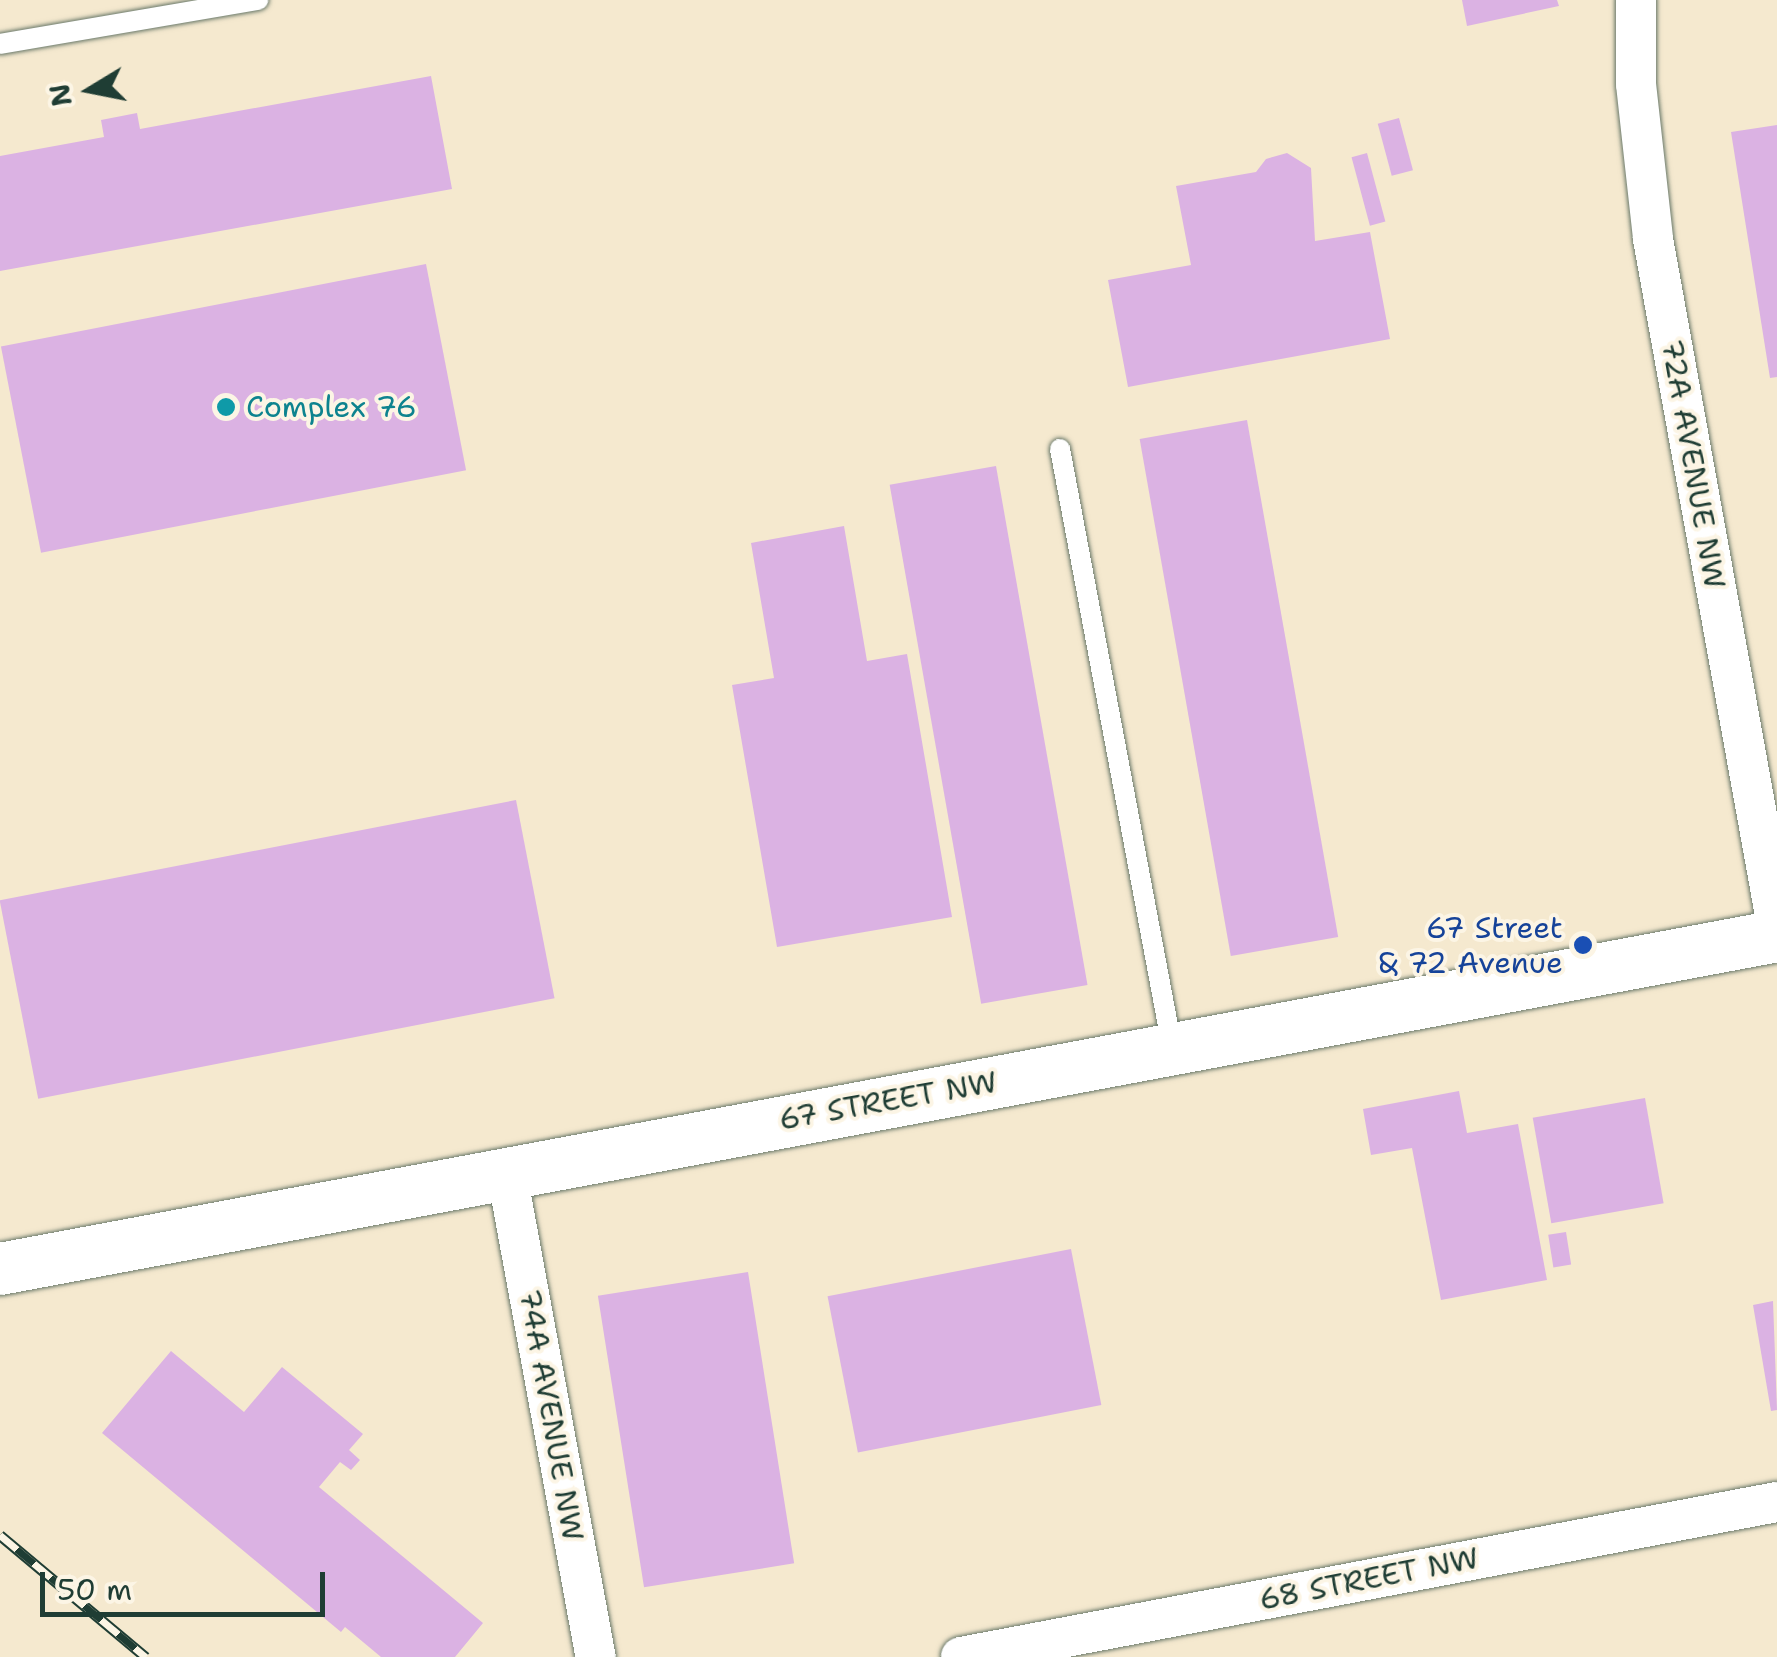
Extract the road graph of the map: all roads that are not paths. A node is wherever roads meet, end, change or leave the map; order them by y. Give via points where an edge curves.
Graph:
1 (258, 0) edge
2 (1636, 0) edge
3 (0, 44) edge
4 (1060, 449) dead end
5 (1777, 926) edge
6 (1777, 936) edge
7 (1172, 1049) junction
8 (506, 1174) junction
9 (0, 1269) edge
10 (1777, 1502) edge
11 (596, 1657) edge
12 (961, 1657) edge

1 - 3 lane
2 - 5 street, 72A AVENUE NW via 1637,102 1653,239
4 - 7 lane
6 - 7 street, 67 STREET NW
7 - 8 street, 67 STREET NW
8 - 9 street, 67 STREET NW
8 - 11 street, 74A AVENUE NW
10 - 12 street, 68 STREET NW

